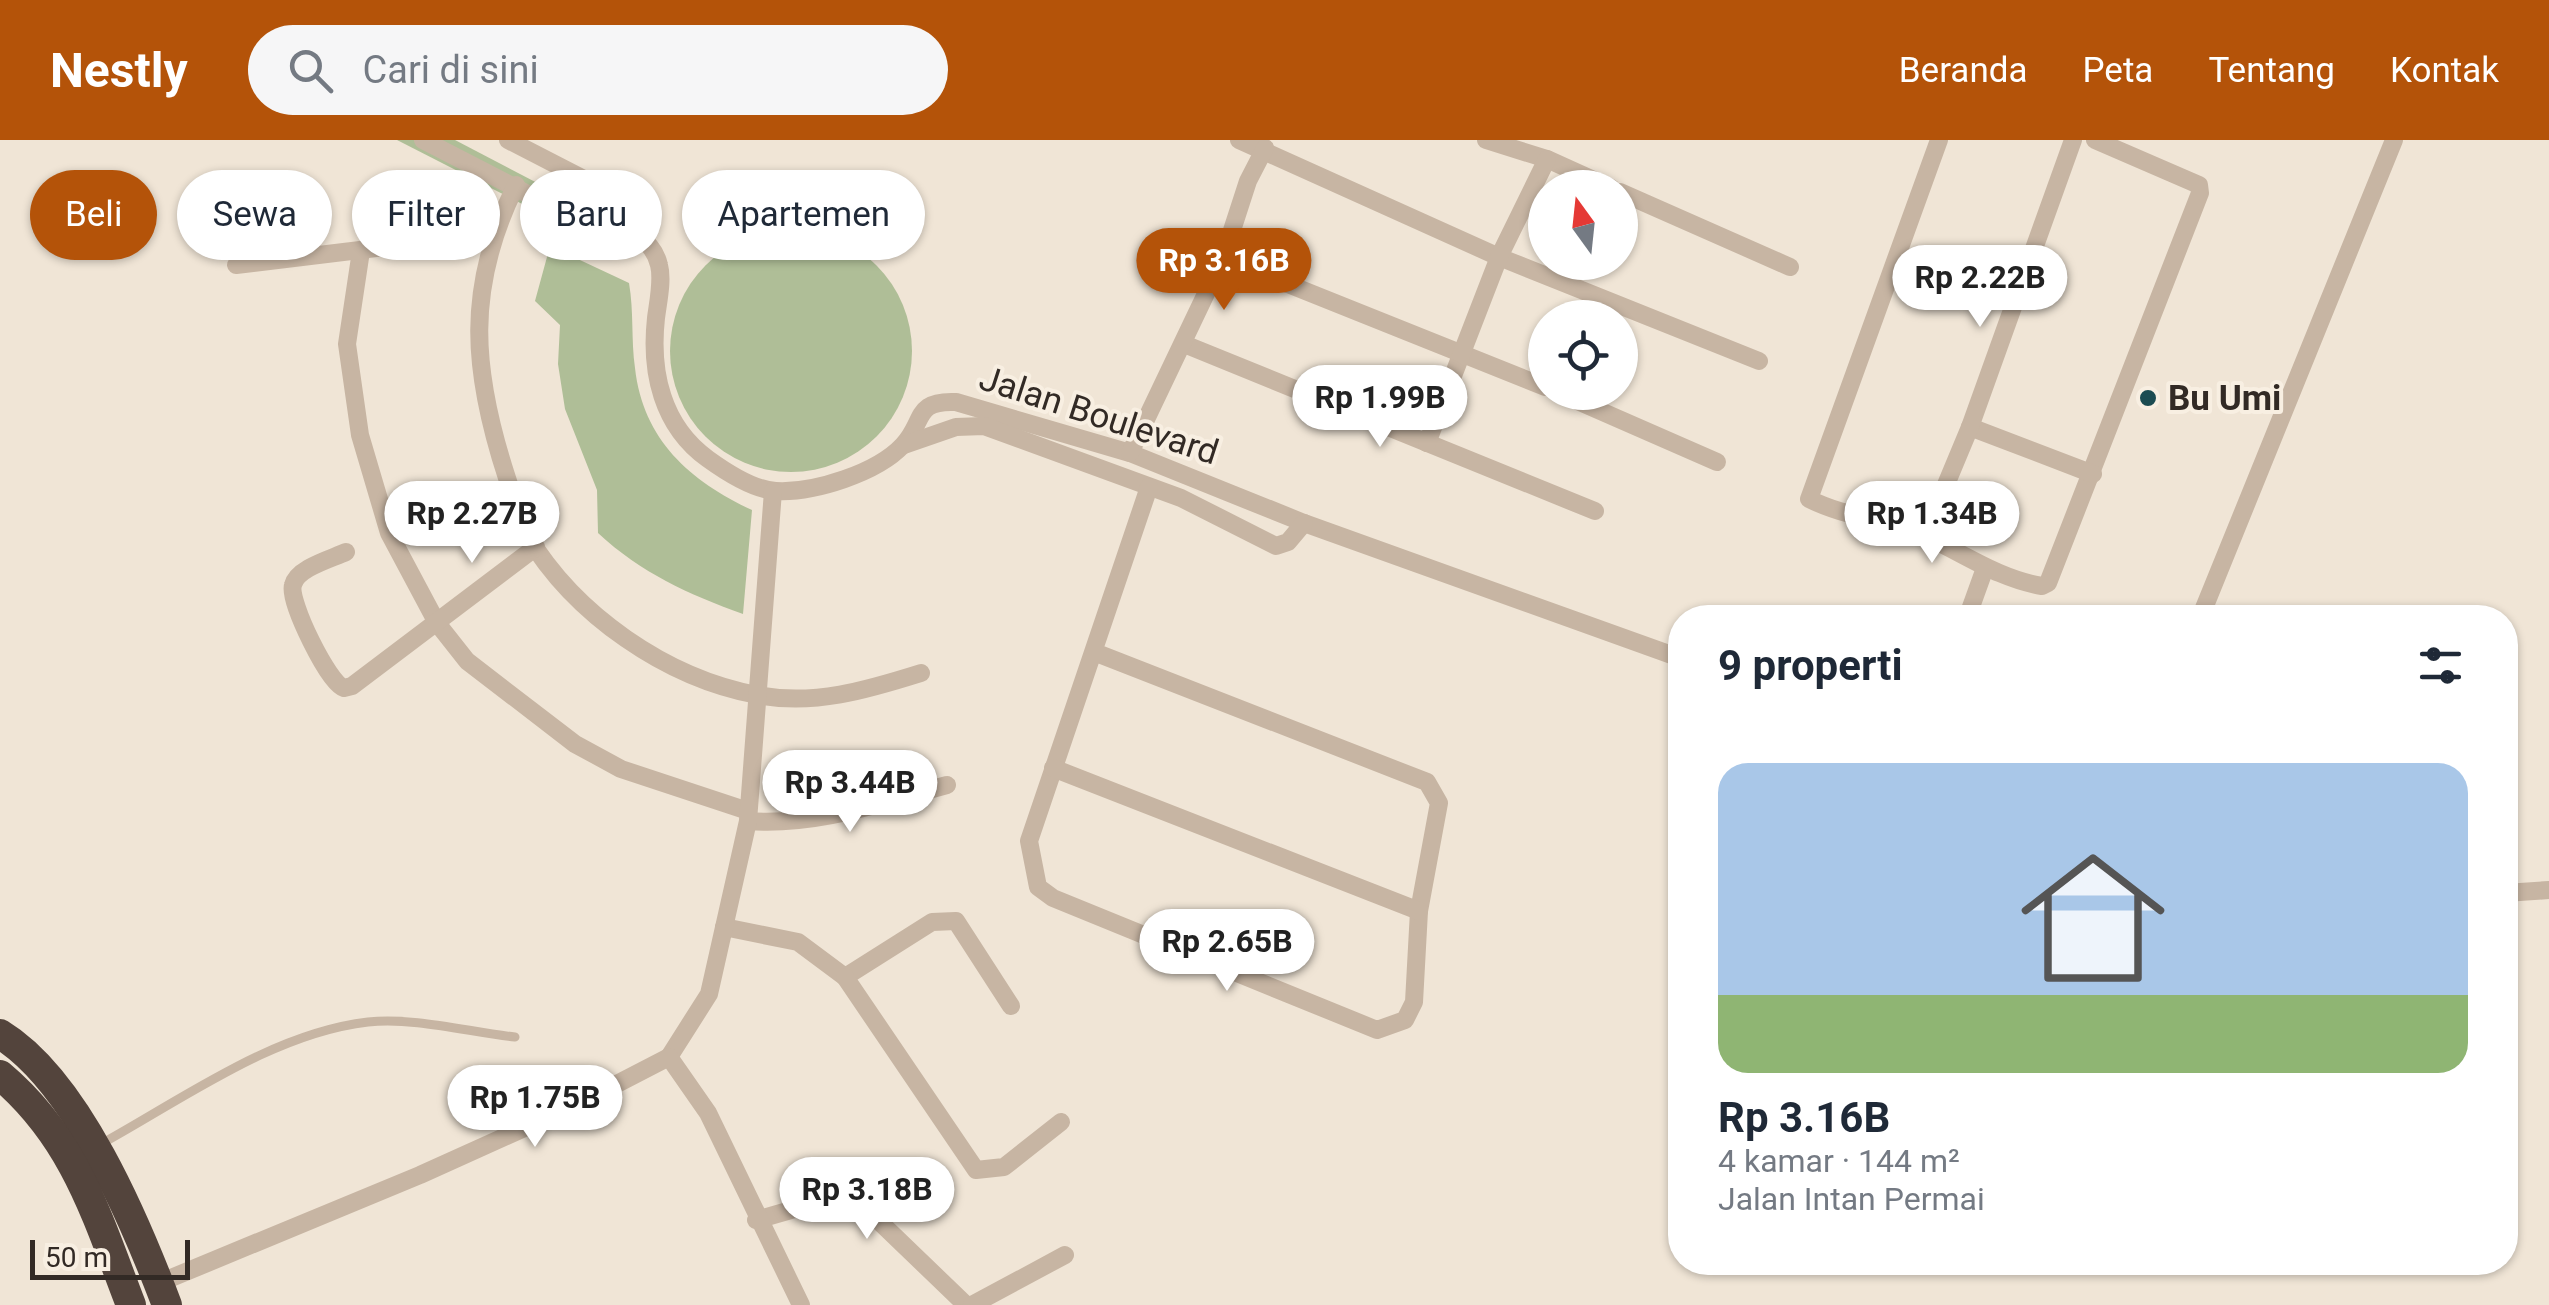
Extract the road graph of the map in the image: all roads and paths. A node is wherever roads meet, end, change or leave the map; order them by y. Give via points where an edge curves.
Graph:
1 (423, 140) edge
2 (508, 140) edge
3 (1239, 140) edge
4 (1486, 140) edge
5 (1939, 140) edge
6 (2073, 140) edge
7 (2095, 140) edge
8 (2394, 140) edge
9 (1265, 148) junction
10 (1547, 160) junction
11 (566, 170) edge
12 (1570, 170) edge
13 (516, 185) junction
14 (520, 187) edge
15 (1638, 200) edge
16 (500, 218) edge
17 (352, 251) edge
18 (1223, 258) junction
19 (1499, 258) junction
20 (359, 260) edge
21 (487, 260) edge
22 (658, 260) edge
23 (236, 265) dead end
24 (1790, 267) dead end
25 (1184, 344) junction
26 (1463, 352) junction
27 (1759, 361) dead end
28 (1528, 381) edge
29 (1597, 410) edge
30 (1970, 427) junction
31 (1427, 444) junction
32 (904, 445) junction
33 (1130, 453) junction
34 (1717, 462) dead end
35 (2093, 474) junction
36 (1148, 487) junction
37 (772, 491) junction
38 (1595, 510) dead end
39 (1304, 523) junction
40 (1925, 536) junction
41 (536, 547) junction
42 (346, 552) dead end
43 (1985, 568) junction
44 (1972, 605) edge
45 (2205, 605) edge
46 (436, 623) junction
47 (1094, 652) junction
48 (1668, 654) edge
49 (920, 673) dead end
50 (756, 696) junction
51 (1053, 768) junction
52 (946, 785) dead end
53 (748, 816) junction
54 (2549, 890) edge
55 (2518, 891) edge
56 (1419, 911) junction
57 (724, 927) junction
58 (845, 977) junction
59 (1011, 1006) dead end
60 (0, 1034) edge
61 (515, 1038) dead end
62 (669, 1057) junction
63 (0, 1075) edge
64 (1061, 1122) dead end
65 (94, 1148) junction
66 (756, 1220) junction
67 (1065, 1255) dead end
68 (163, 1294) edge
69 (131, 1305) edge
70 (801, 1305) edge
71 (969, 1305) edge

1 - 13 street
2 - 11 street
3 - 9 street
4 - 10 street
5 - 40 street via 1809,498 1837,513
6 - 30 street
7 - 35 street via 2199,185 2200,194
8 - 45 street
9 - 18 street
9 - 19 street
10 - 12 street
10 - 19 street
13 - 14 street
13 - 16 street
15 - 24 street
17 - 23 street
18 - 25 street
18 - 26 street
19 - 26 street
19 - 27 street
20 - 46 street via 347,344 360,435 390,532
21 - 41 street via 479,366 497,448
22 - 37 street via 653,344 673,426 710,460
25 - 31 street
25 - 33 street
26 - 28 street
26 - 31 street
29 - 34 street
30 - 35 street
30 - 40 street
31 - 38 street
32 - 33 street, Jalan Boulevard via 922,410 938,401
32 - 36 street via 956,427 984,426
32 - 37 street, Jalan Boulevard via 855,474
33 - 39 street, Jalan Boulevard
35 - 43 street via 2048,584
36 - 39 street via 1276,546
36 - 47 street
37 - 50 street
39 - 48 street, Jalan Boulevard
40 - 43 street
41 - 46 street
41 - 50 street via 576,596 662,662
42 - 46 street via 298,575 293,584 295,603 335,686 352,686
43 - 44 street
46 - 53 street via 467,661 575,744 621,769
47 - 51 street
47 - 56 street via 1427,782 1439,803
49 - 50 street via 812,699
50 - 53 street
51 - 56 street
51 - 56 street via 1028,841 1038,887 1377,1030 1405,1020 1414,1002
52 - 53 street via 822,819 787,824
53 - 57 street
54 - 55 street
57 - 58 street via 798,942
57 - 62 street via 709,994
58 - 59 street via 946,918 956,921
58 - 64 street via 976,1170 1004,1167
60 - 65 highway via 54,1084
61 - 65 lane via 371,1022 317,1034
62 - 66 street via 708,1113
62 - 68 street
63 - 69 highway via 51,1124
65 - 68 highway
66 - 70 street
66 - 71 street via 822,1202 859,1202
67 - 71 street

